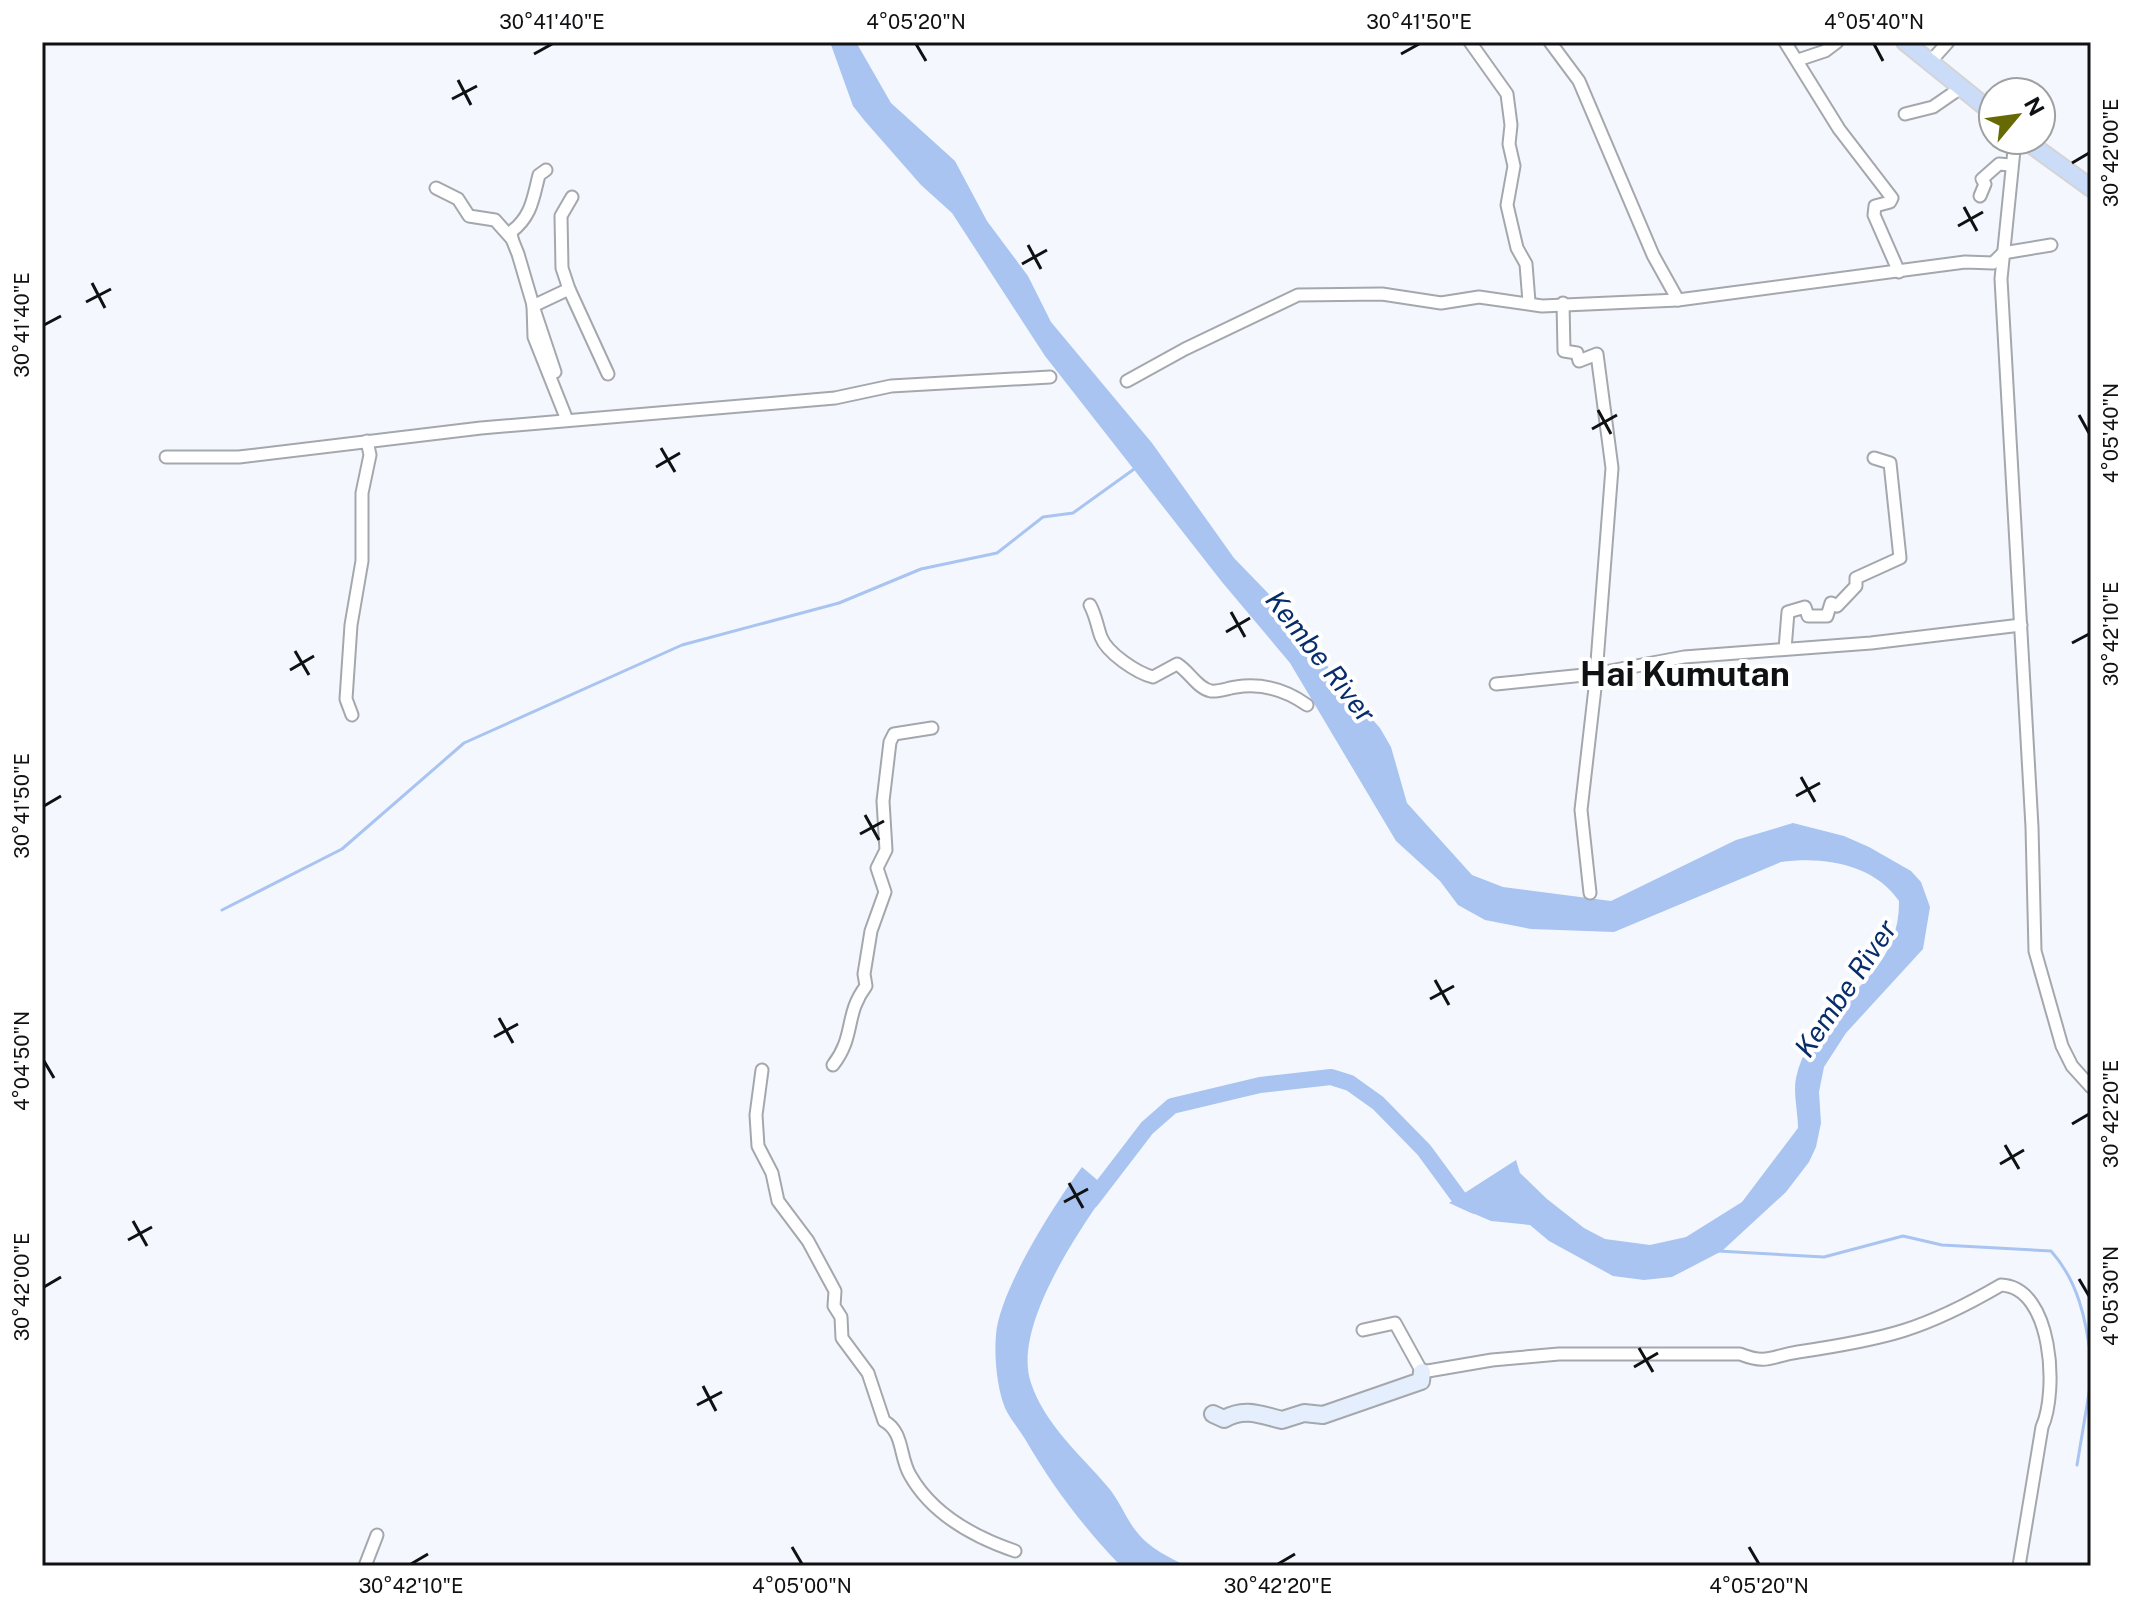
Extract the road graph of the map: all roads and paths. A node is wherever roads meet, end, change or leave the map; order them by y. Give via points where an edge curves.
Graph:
1 (1470, 42) edge
2 (1550, 42) edge
3 (1785, 42) edge
4 (1837, 42) edge
5 (1905, 42) edge
6 (1948, 42) edge
7 (1798, 60) junction
8 (1931, 61) junction
9 (1962, 87) junction
10 (1977, 100) edge
11 (1905, 114) dead end
12 (2012, 156) edge
13 (2047, 156) edge
14 (2010, 165) junction
15 (546, 170) dead end
16 (436, 188) dead end
17 (2091, 188) edge
18 (1980, 196) dead end
19 (572, 197) dead end
20 (512, 239) junction
21 (2051, 245) dead end
22 (2003, 253) junction
23 (1899, 272) junction
24 (569, 289) junction
25 (1678, 300) junction
26 (1529, 302) junction
27 (1563, 303) junction
28 (533, 306) junction
29 (608, 374) dead end
30 (1050, 377) dead end
31 (1127, 381) dead end
32 (567, 420) junction
33 (367, 441) junction
34 (166, 457) dead end
35 (1874, 458) dead end
36 (1090, 605) dead end
37 (2021, 625) junction
38 (1785, 649) junction
39 (1594, 674) junction
40 (1496, 684) dead end
41 (1307, 705) dead end
42 (352, 715) dead end
43 (932, 728) dead end
44 (1590, 893) dead end
45 (833, 1065) dead end
46 (762, 1070) dead end
47 (2091, 1087) edge
48 (1363, 1330) dead end
49 (1422, 1372) junction
50 (1213, 1414) dead end
51 (377, 1535) dead end
52 (1015, 1551) dead end
53 (365, 1566) edge
54 (2019, 1566) edge

1 - 26 street via 1507,94 1514,166 1507,205 1526,264
2 - 25 street via 1579,81 1653,255
3 - 7 street
4 - 7 street
5 - 8 main road
6 - 8 street
7 - 23 street via 1839,129 1892,198 1875,206 1874,215
8 - 9 main road
9 - 10 main road
9 - 11 street via 1933,107
12 - 14 street
13 - 17 main road
14 - 18 street via 1999,164 1982,179
14 - 22 street
15 - 20 street via 539,175 536,199 523,223 511,232
16 - 20 street via 458,199 469,216 495,220
19 - 24 street via 561,216 562,268
20 - 28 street
21 - 22 street
22 - 23 street via 1993,263
22 - 37 street
23 - 25 street
24 - 28 street
24 - 29 street
25 - 27 street
26 - 27 street
26 - 31 street via 1298,295
27 - 39 street via 1564,351 1577,353 1579,361 1597,354 1612,468
28 - 32 street via 534,337
30 - 32 street via 891,386 835,398
32 - 33 street
33 - 34 street via 239,457
33 - 42 street via 362,561 346,699
35 - 38 street via 1890,463 1900,558 1856,578 1856,586 1837,606 1831,603 1827,616 1808,616 1805,607 1788,612
36 - 41 street via 1102,640 1134,672 1153,677 1177,664 1214,692 1261,686 1292,694
37 - 38 street
37 - 47 street via 2035,951 2062,1046
38 - 39 street via 1684,657
39 - 40 street
39 - 44 street via 1581,810
43 - 45 street via 894,734 890,742 883,801 886,850 877,868 885,892 871,931 866,986 854,1002 850,1035
46 - 52 street via 758,1146 778,1201 835,1291 842,1338 868,1373 884,1421 900,1440 909,1474 967,1533
48 - 49 street via 1395,1323
49 - 50 street via 1421,1381 1323,1415 1304,1413 1282,1420 1244,1411 1224,1419
49 - 54 street via 1559,1354 1740,1354 1761,1362 1888,1338 2010,1285 2033,1306 2050,1364 2048,1414
51 - 53 street

